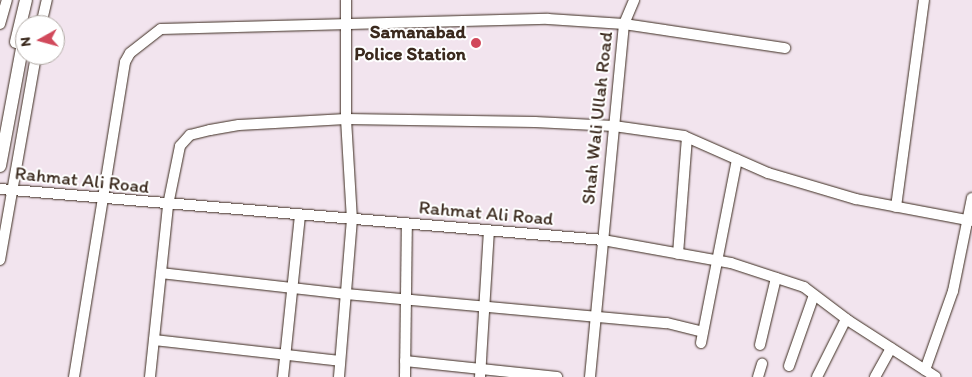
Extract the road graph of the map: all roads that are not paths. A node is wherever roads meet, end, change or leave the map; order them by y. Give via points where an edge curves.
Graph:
1 (7, 0) edge
2 (26, 0) edge
3 (33, 0) edge
4 (47, 0) edge
5 (346, 0) edge
6 (634, 0) edge
7 (924, 0) edge
8 (29, 15) edge
9 (43, 15) edge
10 (346, 23) junction
11 (0, 24) edge
12 (624, 24) junction
13 (784, 48) dead end
14 (19, 65) edge
15 (34, 65) edge
16 (346, 119) junction
17 (0, 123) edge
18 (614, 126) junction
19 (687, 138) junction
20 (737, 159) junction
21 (0, 166) edge
22 (5, 190) edge
23 (972, 198) edge
24 (104, 200) junction
25 (168, 205) junction
26 (896, 207) junction
27 (300, 216) junction
28 (352, 220) junction
29 (970, 220) edge
30 (407, 224) junction
31 (488, 231) junction
32 (603, 240) junction
33 (678, 254) junction
34 (0, 260) edge
35 (719, 261) junction
36 (161, 273) junction
37 (776, 278) junction
38 (292, 289) junction
39 (346, 294) junction
40 (814, 295) junction
41 (406, 300) junction
42 (483, 306) junction
43 (594, 316) junction
44 (846, 319) junction
45 (703, 332) junction
46 (154, 340) junction
47 (701, 343) dead end
48 (760, 345) dead end
49 (891, 348) junction
50 (285, 355) junction
51 (340, 361) junction
52 (405, 361) junction
53 (762, 364) dead end
54 (789, 366) dead end
55 (925, 370) junction
56 (480, 373) edge
57 (74, 377) edge
58 (150, 377) edge
59 (283, 377) edge
60 (339, 377) edge
61 (405, 377) edge
62 (557, 377) edge
63 (590, 377) edge
64 (758, 377) edge
65 (817, 377) edge
66 (874, 377) edge
67 (936, 377) edge

1 - 11 street
2 - 17 main road
3 - 8 main road
4 - 9 street
5 - 10 street
6 - 12 street, Shah Wali Ullah Road
7 - 26 street
10 - 12 street via 548,19
10 - 16 street
10 - 24 street via 157,30 127,57
12 - 13 street
12 - 18 street, Shah Wali Ullah Road
14 - 21 main road
15 - 22 street
16 - 18 street
16 - 25 street via 239,125 190,136 180,146
16 - 28 street
18 - 19 street
18 - 32 street, Shah Wali Ullah Road
19 - 20 street
19 - 33 street
20 - 26 street via 809,187
20 - 35 street
22 - 24 street, Rahmat Ali Road
22 - 34 street
23 - 29 street
24 - 25 street, Rahmat Ali Road
24 - 57 street
25 - 27 street, Rahmat Ali Road
25 - 36 street
26 - 29 street
27 - 28 street, Rahmat Ali Road
27 - 38 street
28 - 30 street, Rahmat Ali Road
28 - 39 street
29 - 55 street via 953,291
30 - 31 street, Rahmat Ali Road
30 - 41 street
31 - 32 street, Rahmat Ali Road
31 - 42 street
32 - 33 street, Rahmat Ali Road
32 - 43 street, Shah Wali Ullah Road
33 - 35 street, Rahmat Ali Road
35 - 37 street, Rahmat Ali Road
35 - 45 street
36 - 38 street
36 - 46 street
37 - 40 street, Rahmat Ali Road via 804,287
37 - 48 street
38 - 39 street
38 - 50 street
39 - 41 street
39 - 51 street
40 - 44 street, Rahmat Ali Road
40 - 54 street
41 - 42 street
41 - 52 street
42 - 43 street
42 - 56 street
43 - 45 street via 667,323
43 - 63 street, Shah Wali Ullah Road
44 - 49 street, Rahmat Ali Road
44 - 65 street
45 - 47 street
46 - 50 street
46 - 58 street
49 - 55 street, Rahmat Ali Road
49 - 66 street
50 - 51 street
50 - 59 street
51 - 60 street
52 - 56 street
52 - 61 street
53 - 64 street
55 - 67 street, Rahmat Ali Road
56 - 62 street

